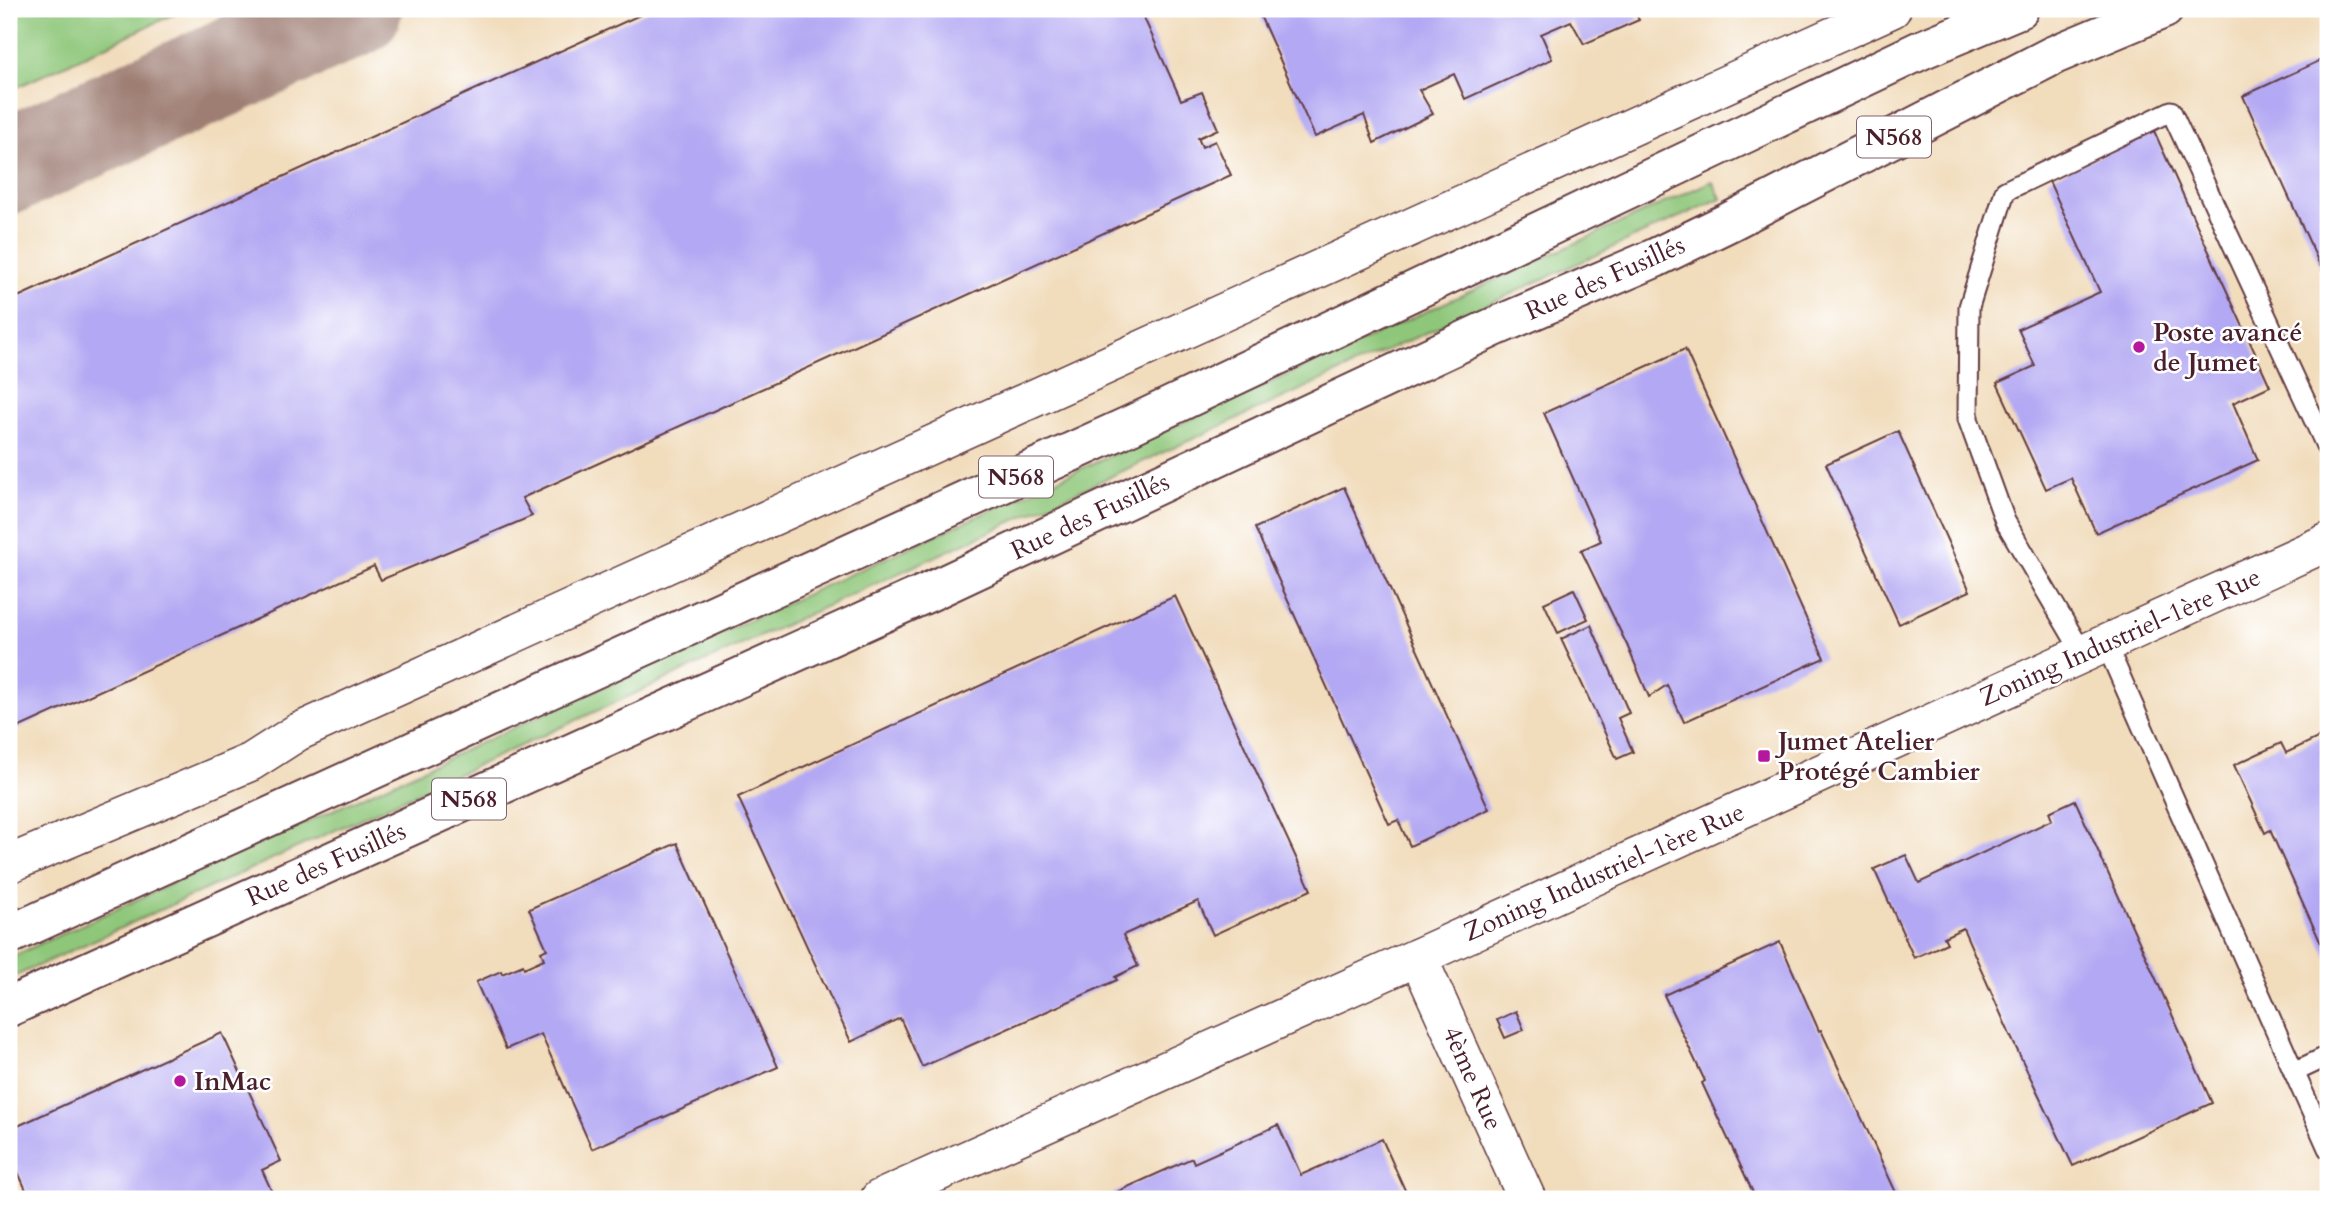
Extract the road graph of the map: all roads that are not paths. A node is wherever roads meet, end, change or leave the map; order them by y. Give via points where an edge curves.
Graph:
1 (1892, 9) edge
2 (2019, 9) edge
3 (2164, 9) edge
4 (2328, 450) edge
5 (2328, 542) edge
6 (2094, 649) junction
7 (9, 864) edge
8 (9, 935) edge
9 (1418, 957) junction
10 (9, 1007) edge
11 (2328, 1056) edge
12 (2294, 1072) junction
13 (2328, 1148) edge
14 (878, 1199) edge
15 (1527, 1199) edge

1 - 7 street via 298,732 251,762
2 - 8 highway, N568 via 1921,50 1133,424
3 - 10 highway, Rue des Fusillés / N568 via 2054,55 1655,258
4 - 6 lane via 2171,111 2005,191 1969,307 1968,419 2005,521
5 - 6 street, Zoning Industriel-1ère Rue
6 - 9 street, Zoning Industriel-1ère Rue
6 - 12 lane
9 - 14 street, Zoning Industriel-1ère Rue
9 - 15 street, 4ème Rue
11 - 12 lane
12 - 13 lane

